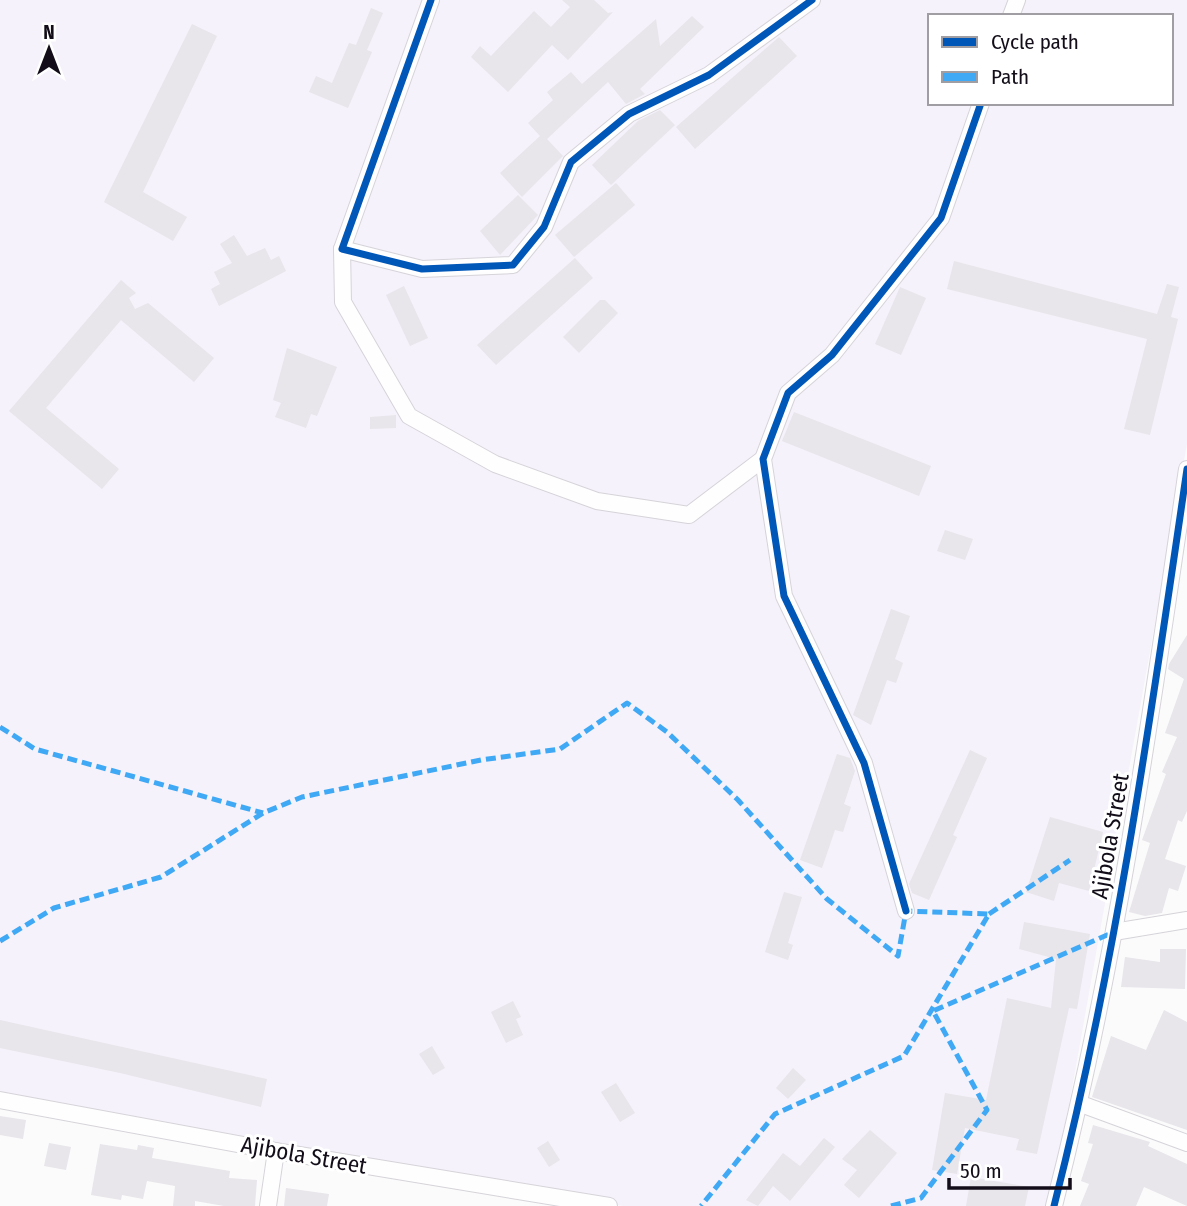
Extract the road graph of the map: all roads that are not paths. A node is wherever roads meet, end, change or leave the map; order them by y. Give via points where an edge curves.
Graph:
1 (431, 0) edge
2 (812, 0) edge
3 (980, 105) edge
4 (342, 249) junction
5 (763, 459) junction
6 (1187, 469) edge
7 (906, 911) dead end
8 (1187, 920) edge
9 (1114, 932) junction
10 (0, 1100) edge
11 (1080, 1104) junction
12 (1187, 1143) edge
13 (276, 1151) junction
14 (268, 1206) edge
15 (609, 1206) edge
16 (1054, 1206) edge

1 - 4 street
2 - 4 street via 709,75 628,114 571,162 544,227 513,265 422,269
3 - 5 street via 941,218 832,355 788,393
4 - 5 street via 343,302 409,416 495,464 597,501 689,515
5 - 7 street via 784,596 864,763
6 - 9 street, Ajibola Street
8 - 9 street
9 - 11 street, Ajibola Street
10 - 13 street, Ajibola Street
11 - 12 street
11 - 16 street, Ajibola Street
13 - 14 street
13 - 15 street, Ajibola Street

